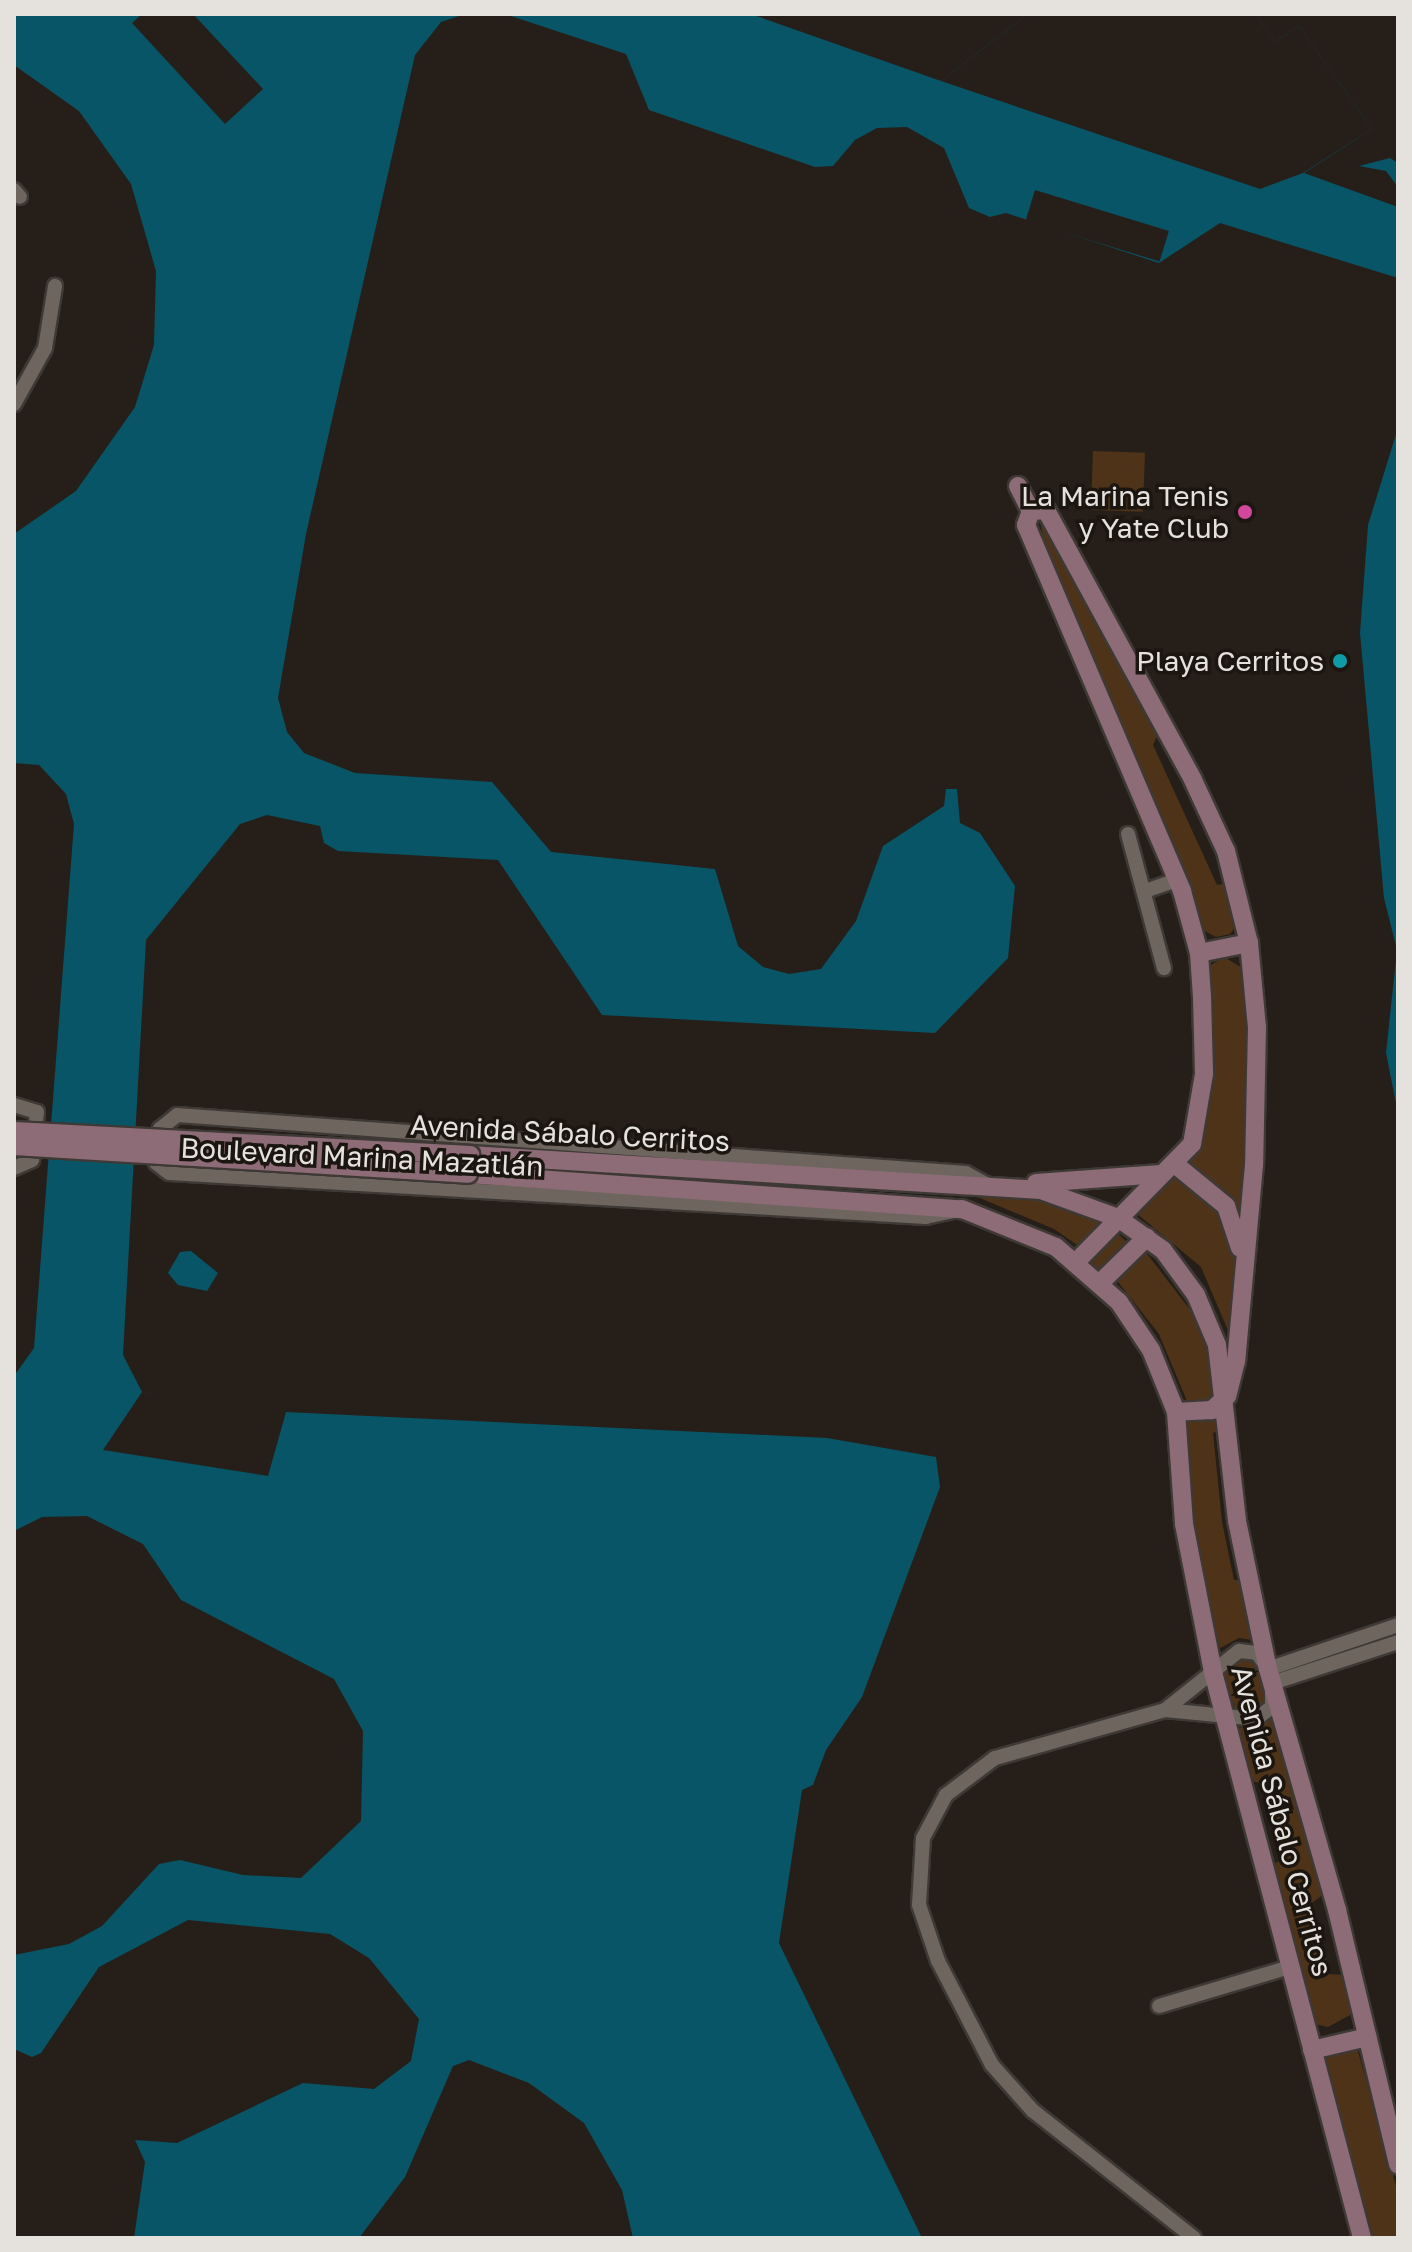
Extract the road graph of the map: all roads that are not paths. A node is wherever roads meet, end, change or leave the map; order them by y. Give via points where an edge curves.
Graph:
1 (55, 286) dead end
2 (14, 404) edge
3 (1018, 486) dead end
4 (1031, 511) junction
5 (1128, 834) dead end
6 (1177, 880) junction
7 (1145, 891) junction
8 (1249, 943) junction
9 (1199, 953) junction
10 (1164, 968) dead end
11 (14, 1105) edge
12 (14, 1131) edge
13 (14, 1146) edge
14 (626, 1158) junction
15 (14, 1168) edge
16 (1171, 1168) junction
17 (1014, 1188) junction
18 (627, 1191) junction
19 (1118, 1218) junction
20 (1147, 1237) junction
21 (1077, 1261) junction
22 (1101, 1282) junction
23 (1244, 1287) junction
24 (1227, 1396) junction
25 (1176, 1412) junction
26 (1398, 1625) edge
27 (1398, 1642) edge
28 (1213, 1672) junction
29 (1270, 1676) junction
30 (1165, 1710) junction
31 (1228, 1719) junction
32 (1290, 1967) junction
33 (1159, 2006) dead end
34 (1367, 2037) junction
35 (1312, 2050) junction
36 (1398, 2165) edge
37 (1178, 2233) edge
38 (1194, 2238) edge
39 (1362, 2238) edge

1 - 2 street via 45,348
3 - 4 main road, Avenida Sábalo Cerritos
4 - 6 main road, Avenida Sábalo Cerritos via 1026,525
4 - 8 main road, Avenida Sábalo Cerritos via 1046,510 1193,780 1226,851
5 - 7 street
6 - 7 street
6 - 9 main road, Avenida Sábalo Cerritos
7 - 10 street
8 - 9 main road
8 - 23 main road, Avenida Sábalo Cerritos via 1257,1062
9 - 16 main road, Avenida Sábalo Cerritos via 1199,1120
11 - 15 street via 37,1112 32,1160
12 - 14 main road, Avenida Sábalo Cerritos, bridge
13 - 18 main road, Avenida Sábalo Cerritos, bridge via 468,1174
14 - 17 main road, Avenida Sábalo Cerritos
14 - 18 street, Boulevard Marina Mazatlán via 177,1115 160,1129 155,1158 169,1173
16 - 17 main road via 1144,1179
16 - 19 main road, Avenida Sábalo Cerritos
16 - 23 main road via 1211,1189 1234,1217
17 - 19 main road, Avenida Sábalo Cerritos via 1055,1193
18 - 21 main road, Avenida Sábalo Cerritos via 962,1209 1030,1234
19 - 20 main road, Avenida Sábalo Cerritos
19 - 21 main road, Avenida Sábalo Cerritos
20 - 22 main road
20 - 24 main road, Avenida Sábalo Cerritos via 1196,1295
21 - 22 main road, Avenida Sábalo Cerritos
22 - 25 main road, Avenida Sábalo Cerritos via 1137,1326
23 - 24 main road, Avenida Sábalo Cerritos
24 - 25 main road via 1200,1415
24 - 29 main road, Avenida Sábalo Cerritos via 1235,1508
25 - 28 main road, Avenida Sábalo Cerritos via 1184,1524
26 - 29 street
27 - 29 street
28 - 29 street via 1244,1649
28 - 30 street
28 - 31 main road, Avenida Sábalo Cerritos
29 - 31 street via 1268,1713
29 - 34 main road, Avenida Sábalo Cerritos
30 - 31 street
30 - 37 street via 1021,1748 967,1775 929,1824 917,1888 942,1971 1001,2077
31 - 32 main road, Avenida Sábalo Cerritos
32 - 33 street
32 - 35 main road, Avenida Sábalo Cerritos
34 - 35 main road
34 - 36 main road, Avenida Sábalo Cerritos
35 - 39 main road, Avenida Sábalo Cerritos
37 - 38 street

